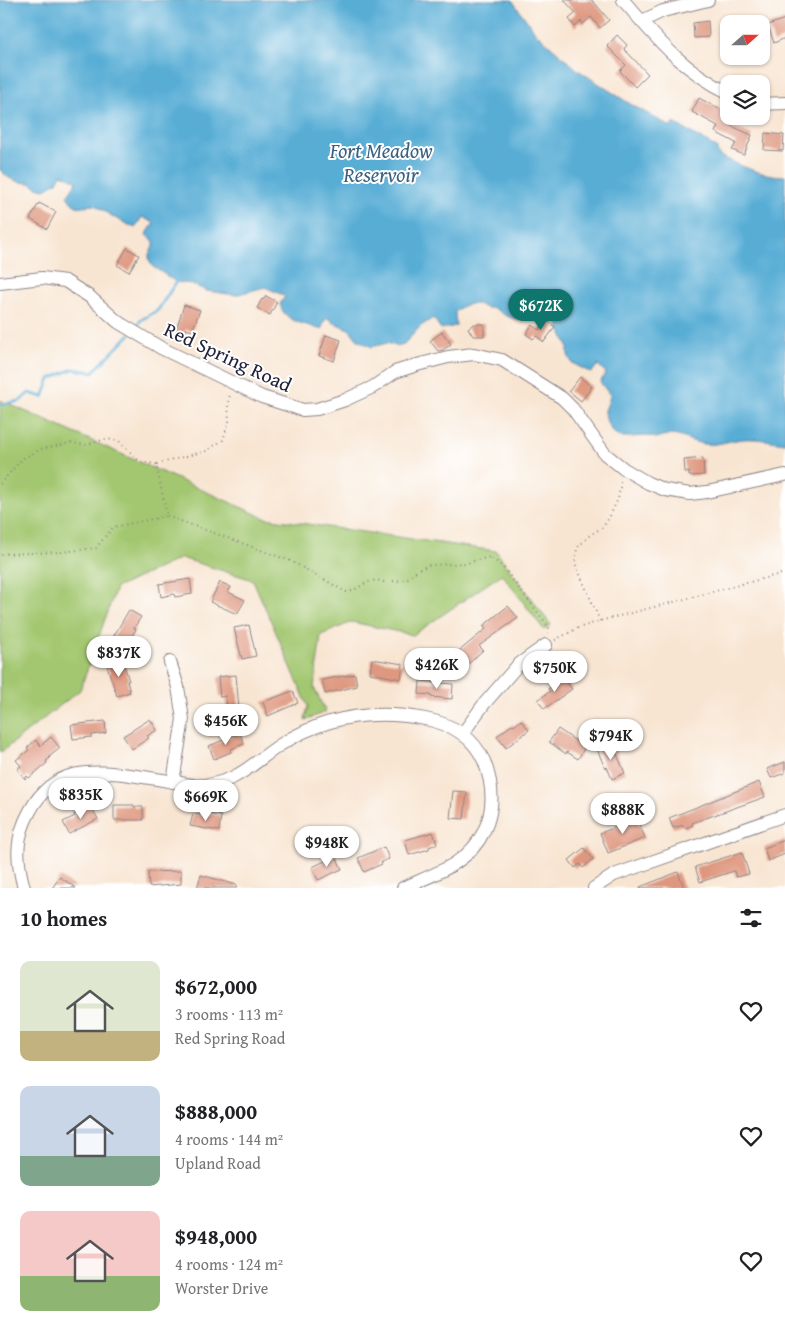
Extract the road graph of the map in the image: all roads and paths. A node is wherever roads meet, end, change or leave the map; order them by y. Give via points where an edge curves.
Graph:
1 (623, 0) edge
2 (708, 0) edge
3 (642, 21) junction
4 (720, 88) edge
5 (785, 103) edge
6 (770, 104) edge
7 (0, 283) edge
8 (233, 382) junction
9 (156, 464) junction
10 (624, 469) junction
11 (785, 475) edge
12 (0, 484) edge
13 (167, 516) junction
14 (0, 554) edge
15 (785, 572) edge
16 (600, 621) junction
17 (546, 645) junction
18 (170, 662) dead end
19 (463, 733) junction
20 (173, 782) junction
21 (785, 815) edge
22 (24, 888) edge
23 (403, 888) edge
24 (594, 888) edge

1 - 3 street
2 - 3 street via 663,11
3 - 4 street via 681,63
5 - 6 street
7 - 8 street, Red Spring Road via 42,278 65,281 90,296 118,322 161,348
8 - 9 path via 228,404 229,421 223,440 206,451
8 - 10 street, Red Spring Road via 262,397 302,410 317,409 373,388 395,372 417,364 474,354 502,360 562,398 605,454
9 - 12 path via 140,462 119,441 106,439 85,445 71,443 41,449 22,458
9 - 13 path
10 - 11 street, Red Spring Road via 665,490 690,494
10 - 16 path via 618,499 609,518 577,548 575,563
13 - 14 path via 113,527 96,548
13 - 17 path via 291,561 346,592 376,580 404,580 429,565 490,557 503,566 549,627
15 - 16 path
16 - 17 path via 578,628
17 - 19 street via 518,665
18 - 20 street via 183,719
19 - 20 street via 440,722 416,717 366,714 320,725 300,734 239,776 222,782 197,786
19 - 23 street via 475,746 490,779 491,811 485,830 464,858
20 - 22 street via 86,772 69,776 48,788 35,801 23,824 17,848
21 - 24 street via 614,875

